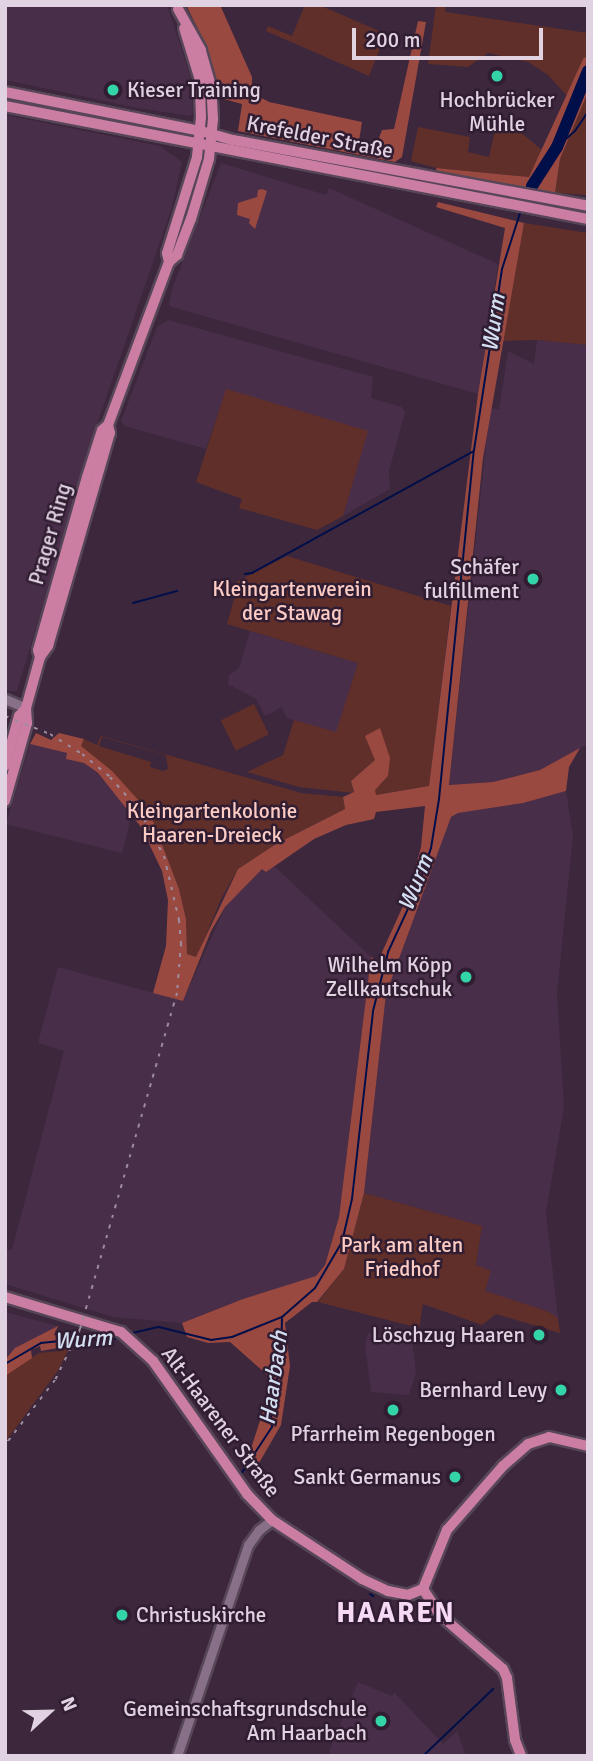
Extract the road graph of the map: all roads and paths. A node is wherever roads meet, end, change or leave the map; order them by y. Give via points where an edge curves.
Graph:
1 (177, 7) edge
2 (5, 92) edge
3 (5, 106) edge
4 (201, 131) junction
5 (213, 133) junction
6 (199, 143) junction
7 (211, 146) junction
8 (588, 206) edge
9 (588, 219) edge
10 (169, 262) junction
11 (5, 699) edge
12 (26, 708) junction
13 (5, 766) edge
14 (5, 801) edge
15 (5, 1297) edge
16 (588, 1446) edge
17 (272, 1520) junction
18 (423, 1589) junction
19 (177, 1756) edge
20 (522, 1756) edge

1 - 4 main road, Prager Ring via 200,80
1 - 5 main road, Prager Ring via 206,66
2 - 4 main road, Krefelder Straße
3 - 6 main road, Krefelder Straße
4 - 5 main road, Krefelder Straße
4 - 6 main road, Prager Ring
5 - 7 main road, Prager Ring
5 - 8 main road, Krefelder Straße
6 - 7 main road, Krefelder Straße
6 - 10 main road, Prager Ring via 167,253
7 - 9 main road, Krefelder Straße
7 - 10 main road, Prager Ring via 195,209 177,255
10 - 12 main road, Prager Ring via 108,425 110,433
11 - 12 street
12 - 13 main road, Prager Ring via 19,716
12 - 14 main road, Prager Ring via 27,723
15 - 17 main road, Alt-Haarener Straße via 124,1335 140,1348 247,1494
16 - 18 main road via 543,1437 517,1452 447,1530
17 - 18 main road, Alt-Haarener Straße via 377,1586 408,1595
17 - 19 street via 248,1545
18 - 20 main road via 439,1614 503,1669

